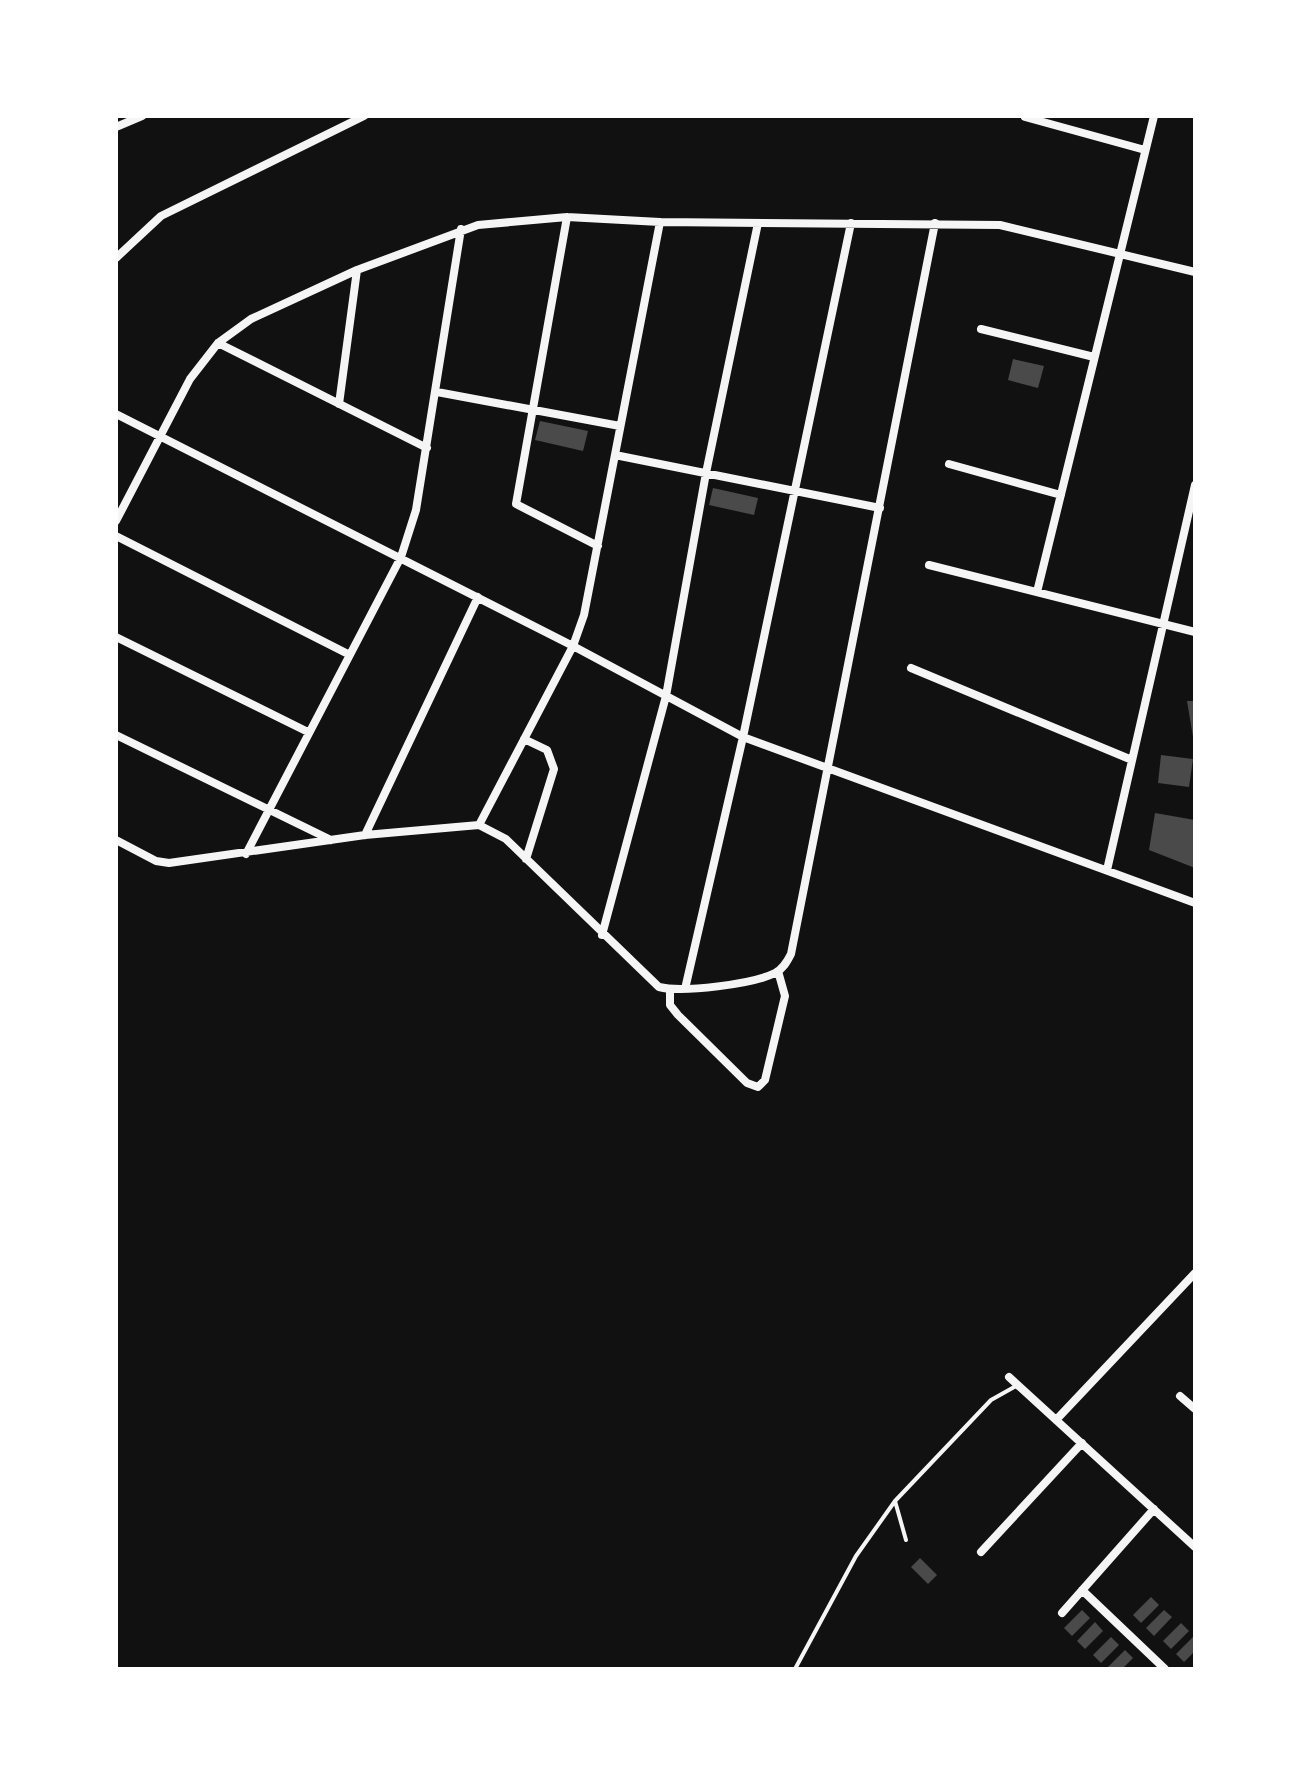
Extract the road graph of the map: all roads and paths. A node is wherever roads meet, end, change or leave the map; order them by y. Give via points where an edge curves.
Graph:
1 (142, 116) edge
2 (364, 116) edge
3 (1154, 116) edge
4 (1025, 117) edge
5 (116, 127) edge
6 (1145, 150) junction
7 (567, 217) junction
8 (660, 222) junction
9 (758, 223) junction
10 (851, 223) junction
11 (935, 223) junction
12 (461, 229) junction
13 (1120, 254) junction
14 (116, 258) edge
15 (357, 270) junction
16 (1195, 272) edge
17 (981, 329) dead end
18 (218, 343) junction
19 (1094, 357) junction
20 (437, 392) junction
21 (339, 404) junction
22 (533, 410) junction
23 (116, 414) edge
24 (620, 426) junction
25 (159, 436) junction
26 (427, 448) junction
27 (615, 455) junction
28 (949, 464) dead end
29 (706, 473) junction
30 (1195, 485) edge
31 (793, 491) junction
32 (1061, 495) junction
33 (880, 508) junction
34 (116, 521) edge
35 (116, 536) edge
36 (598, 546) junction
37 (401, 557) junction
38 (929, 565) dead end
39 (1037, 592) junction
40 (478, 597) junction
41 (1163, 624) junction
42 (1195, 632) edge
43 (116, 637) edge
44 (573, 646) junction
45 (348, 654) junction
46 (911, 668) dead end
47 (666, 696) junction
48 (308, 732) junction
49 (116, 735) edge
50 (743, 737) junction
51 (524, 739) junction
52 (1132, 760) junction
53 (829, 769) junction
54 (269, 810) junction
55 (479, 825) junction
56 (365, 835) junction
57 (116, 840) edge
58 (332, 840) junction
59 (246, 854) junction
60 (526, 859) junction
61 (1107, 870) junction
62 (1195, 903) edge
63 (602, 935) junction
64 (778, 971) junction
65 (685, 989) junction
66 (670, 990) junction
67 (1195, 1273) edge
68 (1009, 1377) dead end
69 (1018, 1385) junction
70 (1180, 1396) dead end
71 (1195, 1409) edge
72 (1056, 1420) junction
73 (1082, 1443) junction
74 (895, 1501) junction
75 (1154, 1509) junction
76 (906, 1540) dead end
77 (1195, 1547) edge
78 (981, 1552) dead end
79 (1082, 1590) junction
80 (1062, 1613) dead end
81 (795, 1669) edge
82 (1165, 1669) edge

1 - 5 street
2 - 14 street via 161,216
3 - 6 street
4 - 6 street
6 - 13 street
7 - 8 street
7 - 12 street
7 - 22 street
8 - 9 street
8 - 24 street
9 - 10 street
9 - 29 street
10 - 11 street
10 - 31 street
11 - 13 street via 1000,225
11 - 33 street
12 - 15 street
12 - 20 street
13 - 16 street
13 - 19 street
15 - 18 street via 251,319
15 - 21 street
17 - 19 street
18 - 21 street
18 - 25 street via 190,379
19 - 32 street
20 - 22 street
20 - 26 street
21 - 26 street
22 - 24 street
22 - 36 street via 516,504
23 - 25 street
24 - 27 street
25 - 34 street
25 - 37 street
26 - 37 street
27 - 29 street
27 - 36 street
28 - 32 street
29 - 31 street
29 - 47 street
30 - 41 street
31 - 33 street
31 - 50 street
32 - 39 street
33 - 53 street
35 - 45 street
36 - 44 street
37 - 40 street
37 - 45 street
38 - 39 street
39 - 41 street
40 - 44 street
40 - 56 street
41 - 42 street
41 - 52 street
43 - 48 street
44 - 47 street
44 - 51 street
45 - 48 street
46 - 52 street
47 - 50 street
47 - 63 street
48 - 54 street
49 - 54 street
50 - 53 street
50 - 65 street
51 - 55 street
51 - 60 street via 547,750 554,769
52 - 61 street
53 - 61 street
53 - 64 street via 791,954
54 - 58 street
54 - 59 street
55 - 56 street
55 - 60 street via 506,839
56 - 58 street
57 - 59 street via 163,863
58 - 59 street
60 - 63 street
61 - 62 street
63 - 66 street via 650,981
64 - 65 street
64 - 66 street via 785,996 765,1080 758,1087 747,1083 678,1015 670,1005
65 - 66 street
67 - 72 street
68 - 69 street
69 - 72 street
69 - 74 lane via 991,1400
70 - 71 street
72 - 73 street
73 - 75 street
73 - 78 street
74 - 76 lane
74 - 81 lane via 856,1556
75 - 77 street
75 - 79 street
79 - 80 street
79 - 82 street

